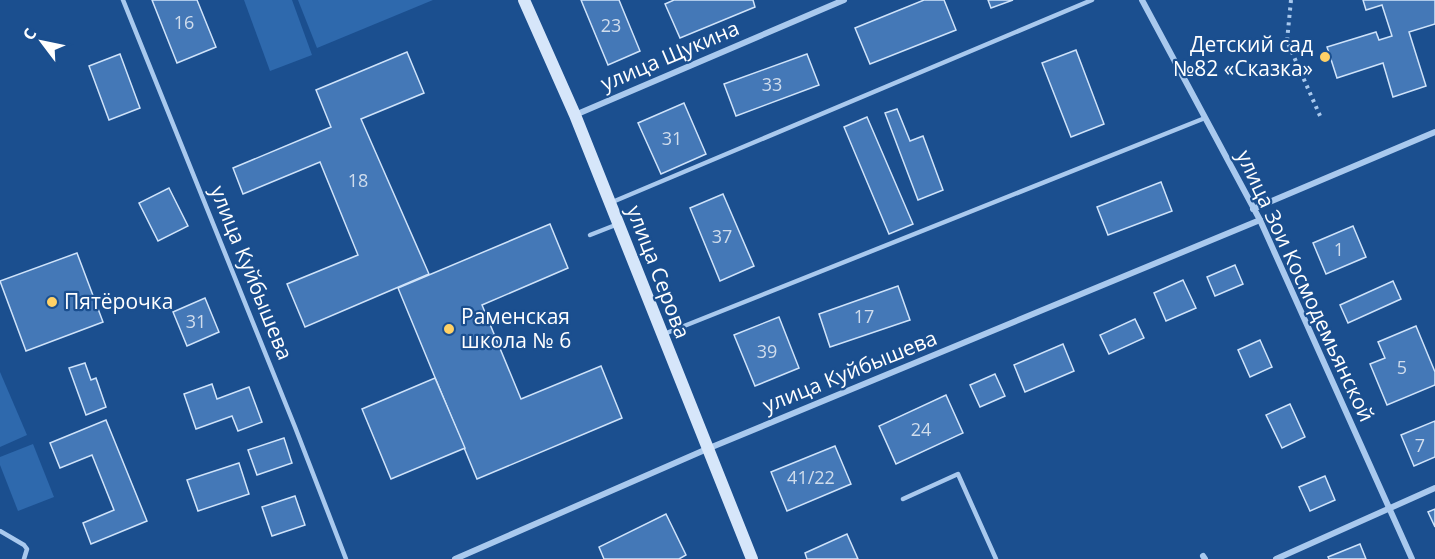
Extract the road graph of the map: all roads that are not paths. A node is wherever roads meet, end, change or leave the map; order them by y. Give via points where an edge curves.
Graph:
1 (123, 0) edge
2 (524, 0) edge
3 (844, 0) edge
4 (1092, 0) edge
5 (1142, 0) edge
6 (575, 115) junction
7 (1205, 118) junction
8 (1435, 132) edge
9 (610, 203) junction
10 (1253, 209) junction
11 (1260, 220) junction
12 (618, 224) junction
13 (590, 235) dead end
14 (662, 335) junction
15 (707, 449) junction
16 (1435, 488) edge
17 (903, 499) dead end
18 (1390, 508) junction
19 (0, 531) edge
20 (24, 559) edge
21 (346, 559) edge
22 (455, 559) edge
23 (752, 559) edge
24 (996, 559) edge
25 (1276, 559) edge
26 (1412, 559) edge

1 - 21 lane, улица Куйбышева
2 - 6 street, улица Серова
3 - 6 street, улица Щукина
4 - 9 lane
5 - 7 street, улица Зои Космодемьянской
6 - 9 street, улица Серова
7 - 10 street, улица Зои Космодемьянской
7 - 14 lane
8 - 10 street
9 - 12 street, улица Серова
10 - 11 street, улица Зои Космодемьянской
11 - 15 street, улица Куйбышева
11 - 18 street, улица Зои Космодемьянской
12 - 13 lane
12 - 14 street, улица Серова
14 - 15 street, улица Серова
15 - 22 street, улица Куйбышева
15 - 23 street, улица Серова
16 - 18 street
17 - 24 lane via 958,474
18 - 25 street
18 - 26 street, улица Зои Космодемьянской
19 - 20 lane via 24,545

